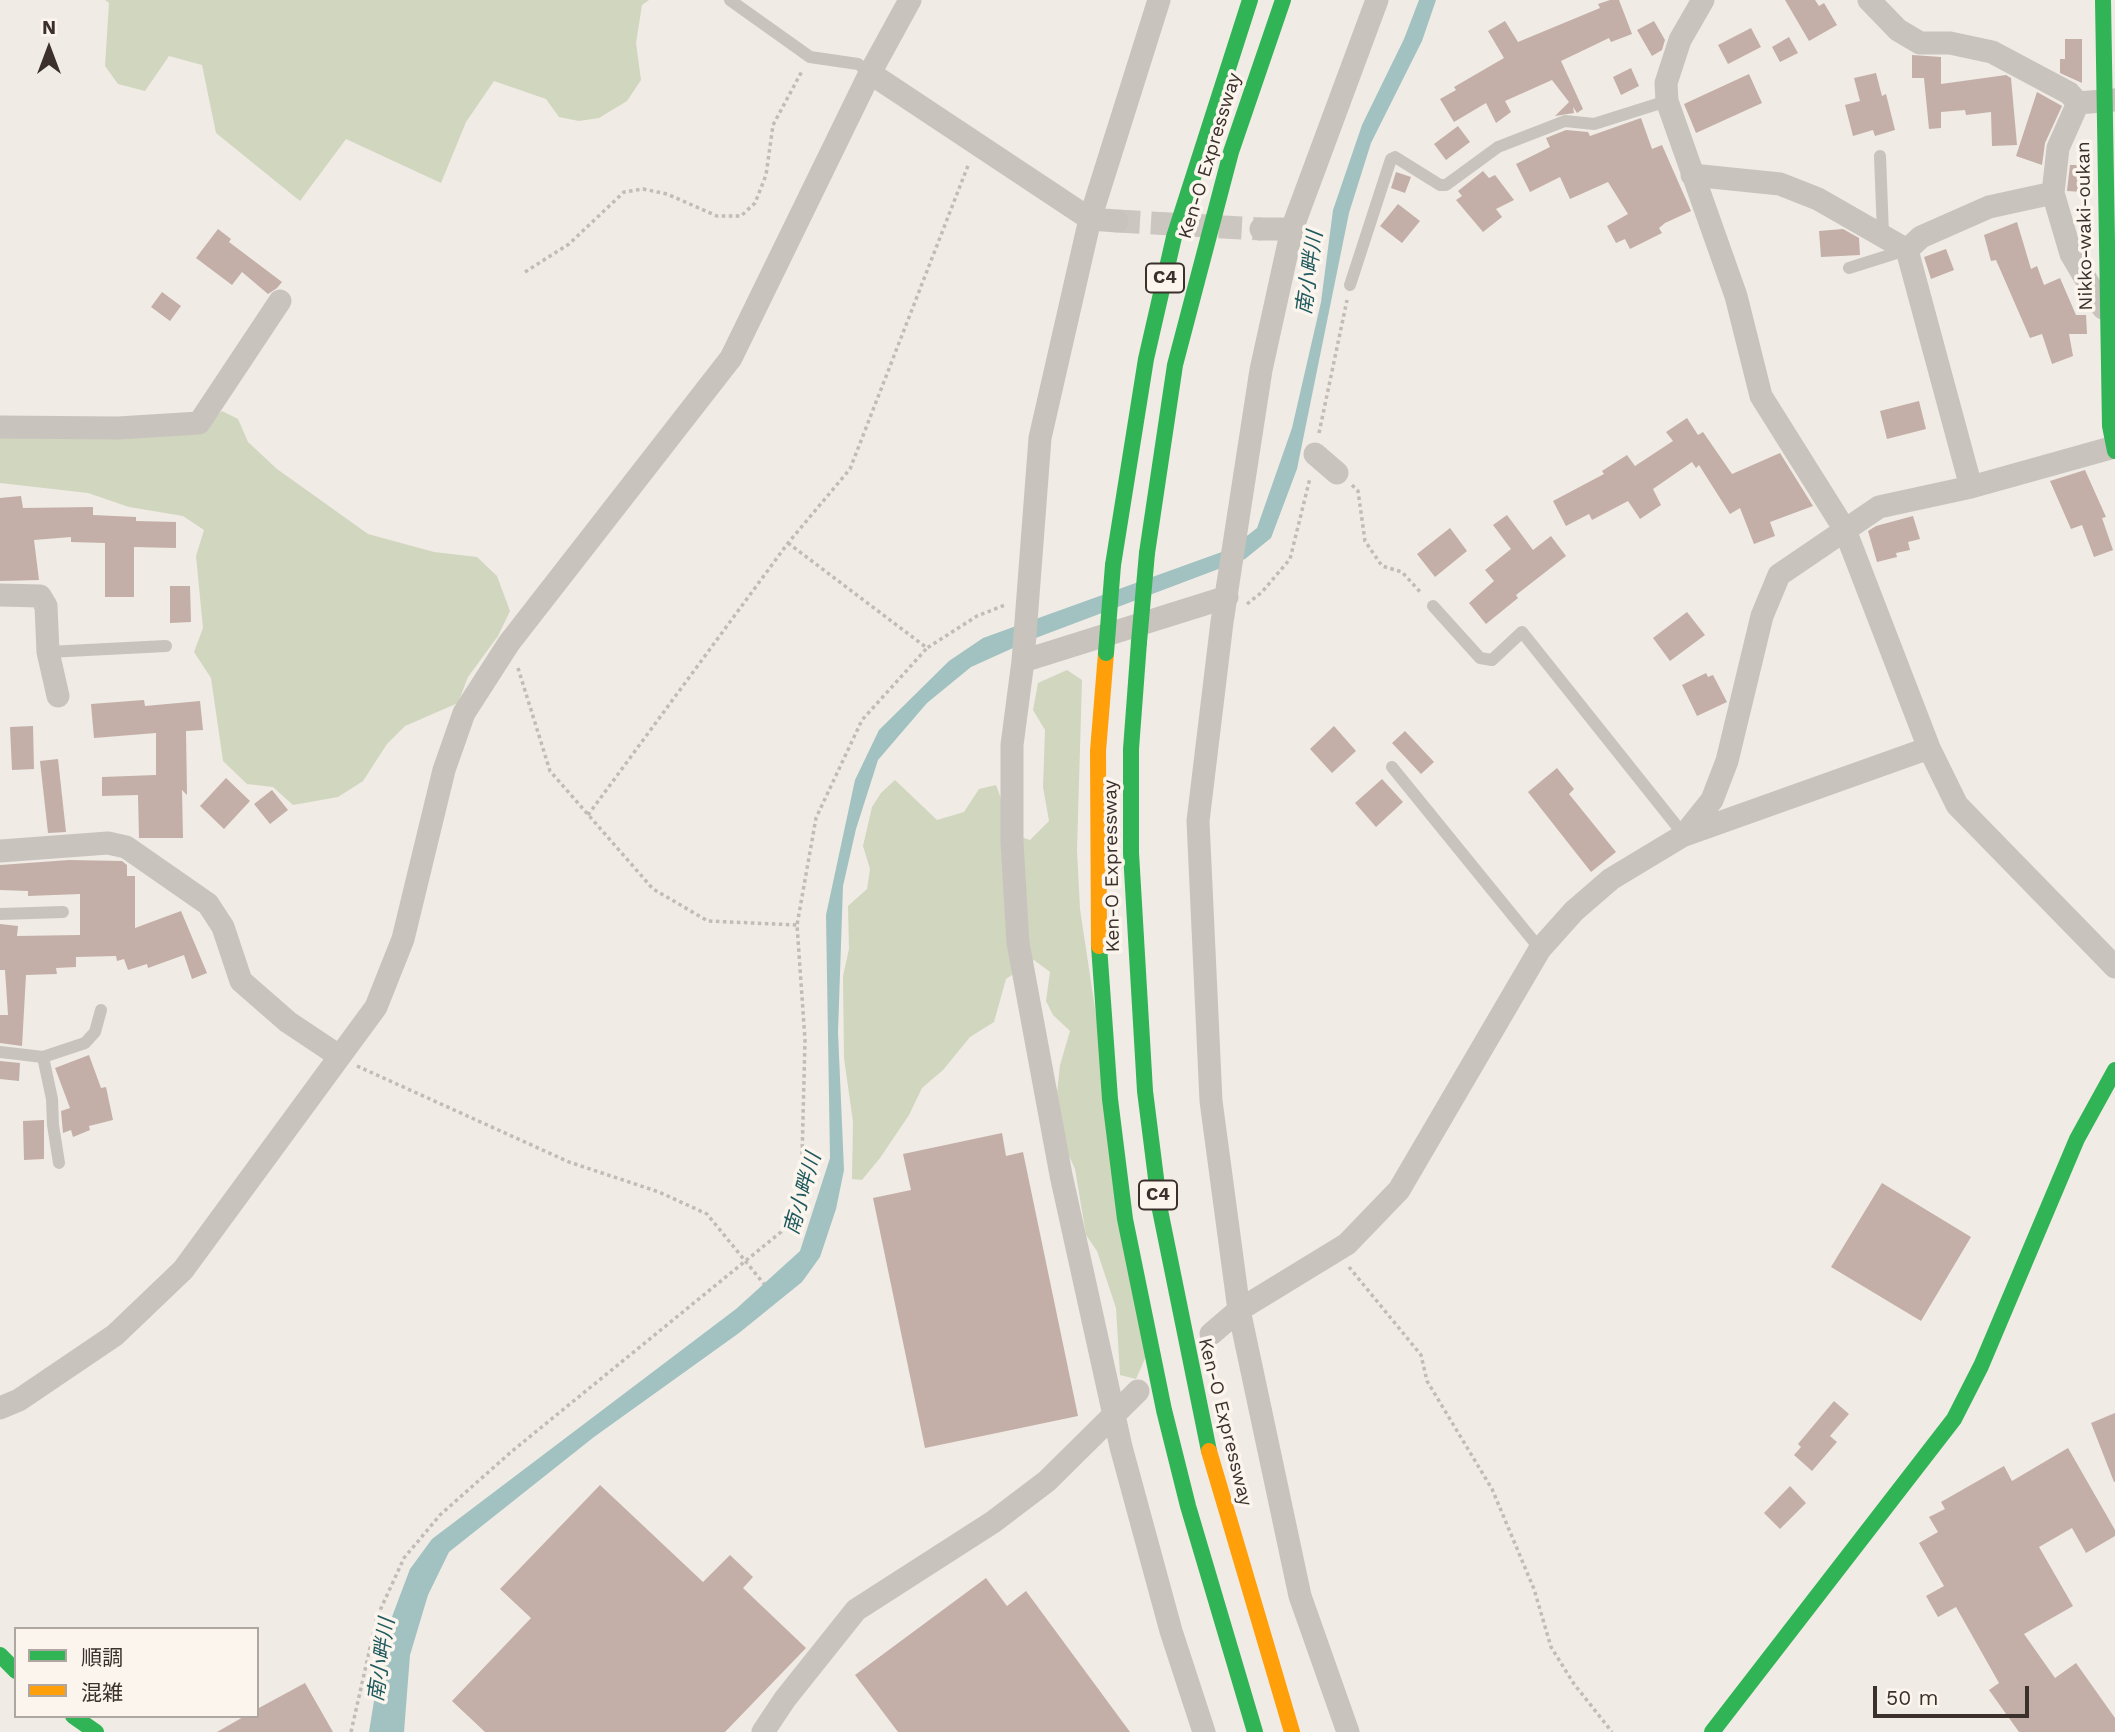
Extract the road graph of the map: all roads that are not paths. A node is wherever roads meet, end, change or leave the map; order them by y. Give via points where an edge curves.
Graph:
1 (730, 0) edge
2 (910, 0) edge
3 (1158, 0) edge
4 (1250, 0) edge
5 (1283, 0) edge
6 (1377, 0) edge
7 (1703, 0) edge
8 (1869, 0) edge
9 (2103, 0) edge
10 (870, 73) junction
11 (1667, 101) junction
12 (2109, 101) edge
13 (2078, 103) junction
14 (1880, 156) dead end
15 (1692, 175) junction
16 (2053, 193) junction
17 (1090, 219) junction
18 (1117, 222) tunnel mouth
19 (1261, 229) tunnel mouth
20 (1292, 229) junction
21 (1883, 234) junction
22 (1907, 250) junction
23 (1849, 268) dead end
24 (1350, 285) dead end
25 (280, 301) dead end
26 (2111, 315) edge
27 (0, 427) edge
28 (2115, 449) edge
29 (1315, 454) dead end
30 (1337, 473) road end
31 (1971, 487) junction
32 (1845, 530) junction
33 (0, 595) edge
34 (1227, 597) junction
35 (1433, 606) road end
36 (166, 646) dead end
37 (48, 652) junction
38 (1023, 661) junction
39 (58, 696) dead end
40 (1929, 748) junction
41 (1392, 767) dead end
42 (1684, 835) junction
43 (0, 851) edge
44 (63, 912) dead end
45 (0, 914) edge
46 (1540, 949) junction
47 (2115, 967) edge
48 (101, 1010) dead end
49 (0, 1052) edge
50 (339, 1056) junction
51 (43, 1057) junction
52 (2115, 1070) edge
53 (60, 1163) dead end
54 (1239, 1310) junction
55 (1211, 1334) dead end
56 (1138, 1391) dead end
57 (0, 1408) edge
58 (1114, 1412) junction
59 (0, 1655) edge
60 (14, 1669) edge
61 (76, 1718) edge
62 (96, 1732) edge
63 (763, 1732) edge
64 (1204, 1732) edge
65 (1255, 1732) edge
66 (1292, 1732) edge
67 (1348, 1732) edge
68 (1712, 1732) edge

1 - 10 lane via 810,57 858,64
2 - 10 street
3 - 17 street
4 - 65 main road, Ken-O Expressway / C4, bridge via 1174,237 1146,359 1113,565 1098,764 1099,971 1125,1219 1185,1494
5 - 66 main road, Ken-O Expressway / C4, bridge via 1231,152 1178,353 1147,553 1131,749 1130,853 1145,1091 1160,1210 1197,1402
6 - 20 street
7 - 11 street via 1680,40 1666,83
8 - 13 street via 1898,30 1920,43 1992,51 2070,93
9 - 12 main road, Nikko-waki-oukan
10 - 17 street
10 - 50 street via 731,358 509,643 464,713 444,770 403,939 376,1007
11 - 15 street
11 - 24 lane via 1594,124 1565,121 1499,147 1446,185 1391,159
12 - 13 street
12 - 26 main road, Nikko-waki-oukan
13 - 16 street via 2059,148
14 - 21 lane
15 - 21 street via 1780,184
15 - 32 street via 1737,296 1761,396
16 - 22 street via 1989,207 1921,237
16 - 26 street via 2071,254
17 - 18 street
17 - 38 street via 1040,438
19 - 20 street
20 - 34 street via 1261,370
21 - 22 street
22 - 23 lane
22 - 31 street
25 - 27 street via 199,423
26 - 28 main road, Nikko-waki-oukan via 2110,426
28 - 31 street
29 - 30 street
31 - 32 street via 1879,507
32 - 40 street
32 - 42 street via 1779,575 1762,616 1727,761 1712,800
33 - 37 street via 40,596 46,606
34 - 38 street
34 - 54 street via 1198,821 1210,1101
35 - 42 lane via 1480,658 1492,660 1522,632
36 - 37 lane
37 - 39 street
38 - 58 street via 1012,745 1018,943 1061,1175
40 - 42 street
40 - 47 street via 1956,805
41 - 46 lane
42 - 46 street via 1611,879
43 - 50 street via 108,843 127,847 208,904 223,927 241,981 288,1022
44 - 45 lane
46 - 54 street via 1399,1190 1347,1244
48 - 51 lane via 95,1032 85,1043
49 - 51 lane
50 - 57 street via 183,1270 115,1335
51 - 53 lane
52 - 68 main road via 2077,1139 1954,1419
54 - 55 street
54 - 67 street via 1300,1596
56 - 58 street
58 - 63 street via 1047,1481 993,1522 856,1611
58 - 64 street via 1171,1631
59 - 60 main road
61 - 62 main road

